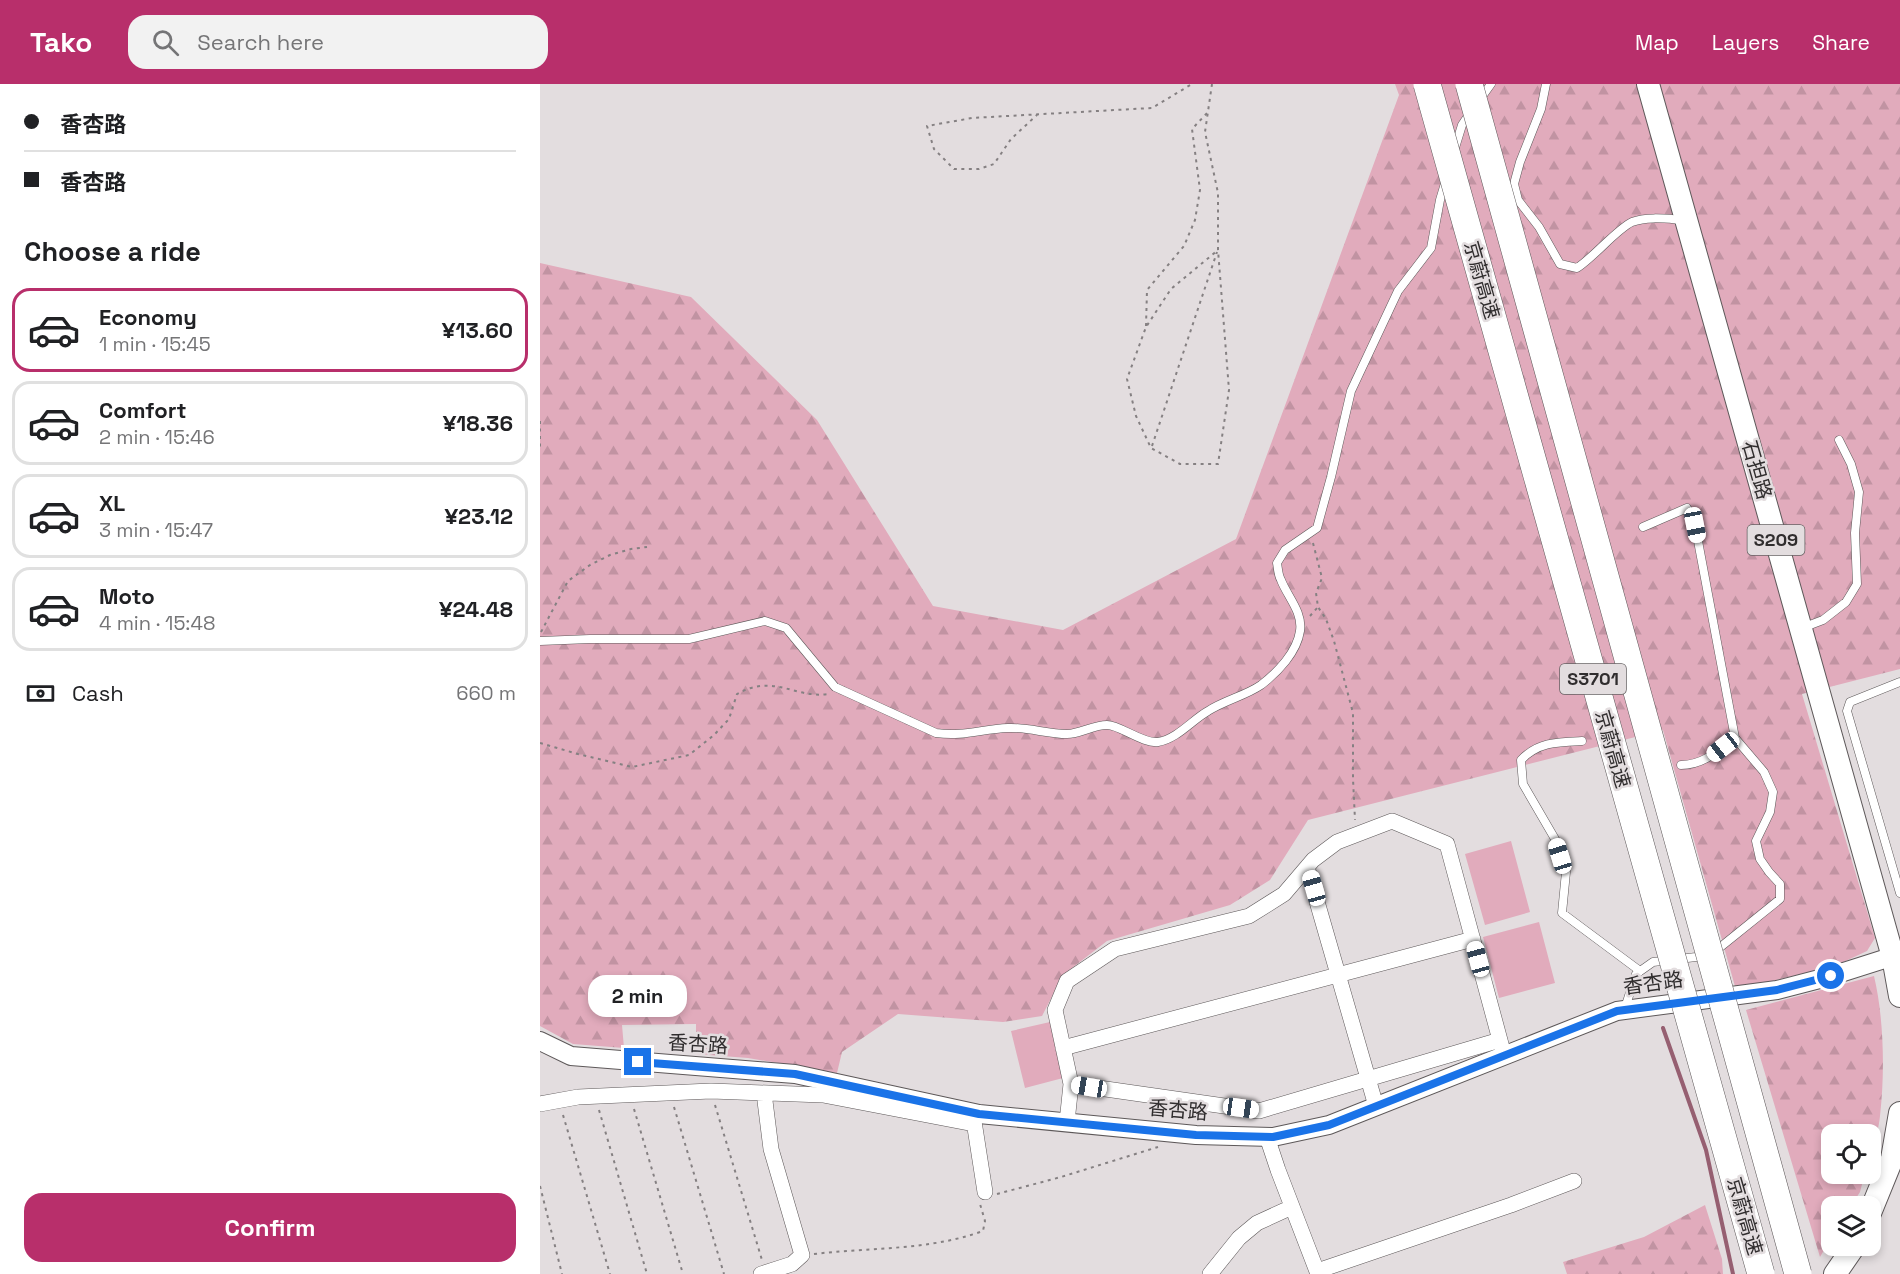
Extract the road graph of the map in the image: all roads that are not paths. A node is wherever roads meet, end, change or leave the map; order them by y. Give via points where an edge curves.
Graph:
1 (1427, 84) edge
2 (1469, 84) edge
3 (1491, 84) edge
4 (1546, 84) edge
5 (1648, 84) edge
6 (1686, 220) junction
7 (1839, 440) dead end
8 (1643, 527) dead end
9 (1801, 629) junction
10 (540, 641) edge
11 (1900, 682) edge
12 (1735, 738) junction
13 (1582, 741) dead end
14 (1681, 765) dead end
15 (1307, 867) junction
16 (1900, 893) edge
17 (1473, 939) junction
18 (1897, 956) edge
19 (1640, 971) junction
20 (1338, 975) junction
21 (1900, 996) edge
22 (1624, 1010) junction
23 (540, 1041) edge
24 (1063, 1048) junction
25 (1502, 1048) junction
26 (1368, 1078) junction
27 (1071, 1084) junction
28 (766, 1093) junction
29 (540, 1104) edge
30 (1376, 1106) junction
31 (1900, 1113) edge
32 (974, 1118) junction
33 (1066, 1122) junction
34 (1267, 1137) junction
35 (1574, 1181) dead end
36 (986, 1191) road end
37 (1877, 1196) edge
38 (1292, 1207) junction
39 (1847, 1256) edge
40 (763, 1273) edge
41 (1318, 1273) edge
42 (1210, 1274) edge
43 (1761, 1274) edge
44 (1798, 1274) edge
45 (1835, 1274) edge

1 - 43 highway, 京蔚高速 / S3701, bridge
2 - 44 highway, 京蔚高速 / S3701, bridge
3 - 10 lane via 1462,125 1440,200 1431,249 1398,291 1351,391 1317,528 1285,550 1277,563 1301,626 1290,657 1261,685 1206,712 1170,738 1156,742 1109,725 1070,734 1008,728 954,736 936,733 835,687 786,628 765,621 689,639
4 - 6 lane via 1514,184 1518,200 1560,264 1577,268 1631,223 1649,219
5 - 6 main road, 石担路 / S209
6 - 9 main road, 石担路 / S209
7 - 9 lane via 1860,492 1855,533 1857,584 1846,603 1823,620
8 - 12 lane via 1687,508 1695,525
9 - 18 main road, 石担路 / S209
11 - 16 lane via 1850,702 1847,711
12 - 14 lane via 1711,757 1693,765
12 - 19 lane via 1764,772 1773,792 1770,812 1756,841 1760,859 1780,884 1780,899 1718,949 1696,957 1653,962
13 - 19 lane via 1549,743 1530,751 1521,760 1523,784 1555,839 1566,872 1562,913
15 - 17 street via 1337,842 1392,821 1447,844
15 - 20 street
15 - 24 street via 1284,894 1249,916 1116,949 1067,981 1054,1010
17 - 20 street
17 - 25 street
18 - 21 main road, 石担路 / S209
18 - 22 street, 香杏路 via 1777,990
19 - 22 lane via 1635,974
20 - 24 street
20 - 26 street
22 - 25 street, 香杏路
23 - 32 street, 香杏路 via 571,1056 795,1074
24 - 27 street
25 - 26 street
25 - 30 street, 香杏路
26 - 27 street via 1259,1111
26 - 30 street
27 - 33 street
28 - 29 street via 669,1092
28 - 32 street via 823,1095
28 - 40 street via 771,1149 802,1256 792,1264
30 - 34 street, 香杏路 via 1329,1125
31 - 37 main road via 1892,1159
32 - 33 street, 香杏路
32 - 36 street
33 - 34 street, 香杏路 via 1196,1135
34 - 38 street
35 - 41 street
38 - 41 street
38 - 42 street via 1248,1230
39 - 45 main road

